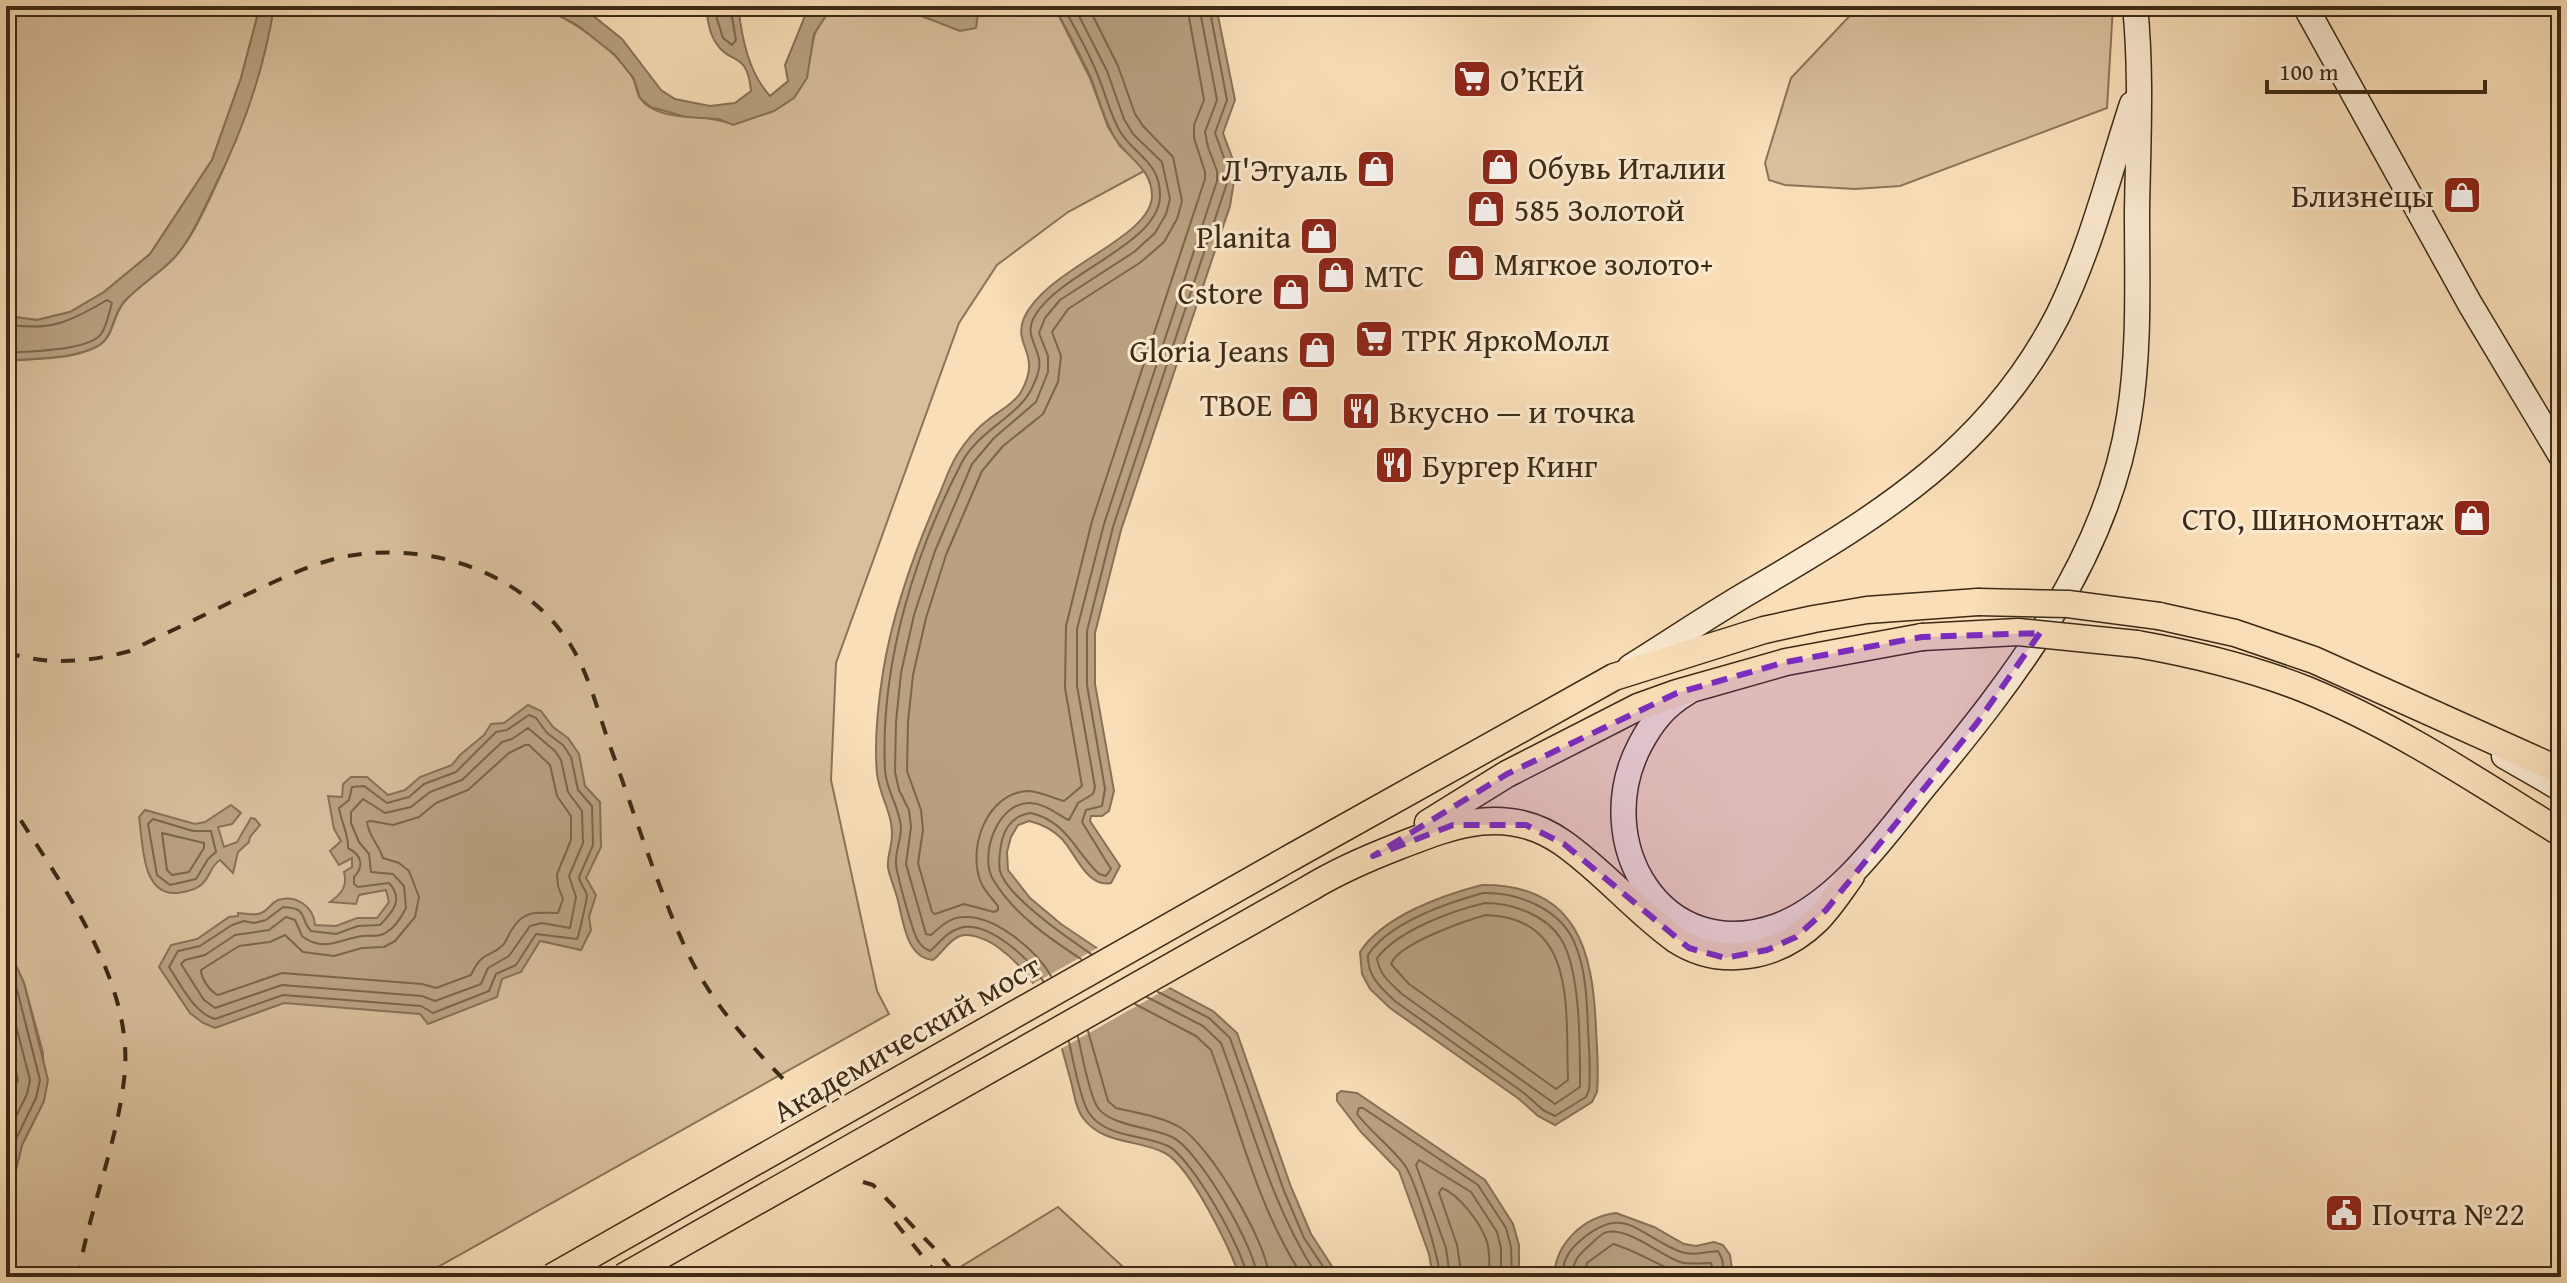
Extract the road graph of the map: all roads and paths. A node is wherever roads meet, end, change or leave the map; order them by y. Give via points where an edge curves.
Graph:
1 (2135, 6) edge
2 (2305, 6) edge
3 (2140, 78) junction
4 (2561, 456) edge
5 (1614, 677) junction
6 (1693, 690) junction
7 (2436, 716) junction
8 (2561, 771) edge
9 (2561, 789) edge
10 (2561, 833) edge
11 (1373, 856) junction
12 (1851, 876) junction
13 (552, 1277) edge
14 (623, 1277) edge

1 - 3 main road
2 - 4 main road
3 - 5 main road via 2071,286 2039,348 1992,414 1965,443 1879,513
3 - 12 main road via 2134,381 2129,422 2107,498 2076,569 2024,659
5 - 7 main road, Академический мост, bridge via 1764,630 1867,610 1978,602 2068,604 2159,616 2262,640
5 - 13 main road, Академический мост, bridge
6 - 10 main road, bridge via 1786,662 1922,637 2018,632 2137,644 2206,658 2307,690 2409,741
6 - 11 main road via 1638,707 1564,744
6 - 12 main road via 1653,722 1626,787 1628,850 1659,905 1704,930 1741,934 1795,917
7 - 8 main road, Академический мост
7 - 9 main road
11 - 12 main road via 1453,825 1526,825 1564,844 1675,939 1694,951 1725,958 1767,950 1796,937 1826,910
11 - 14 main road, bridge

